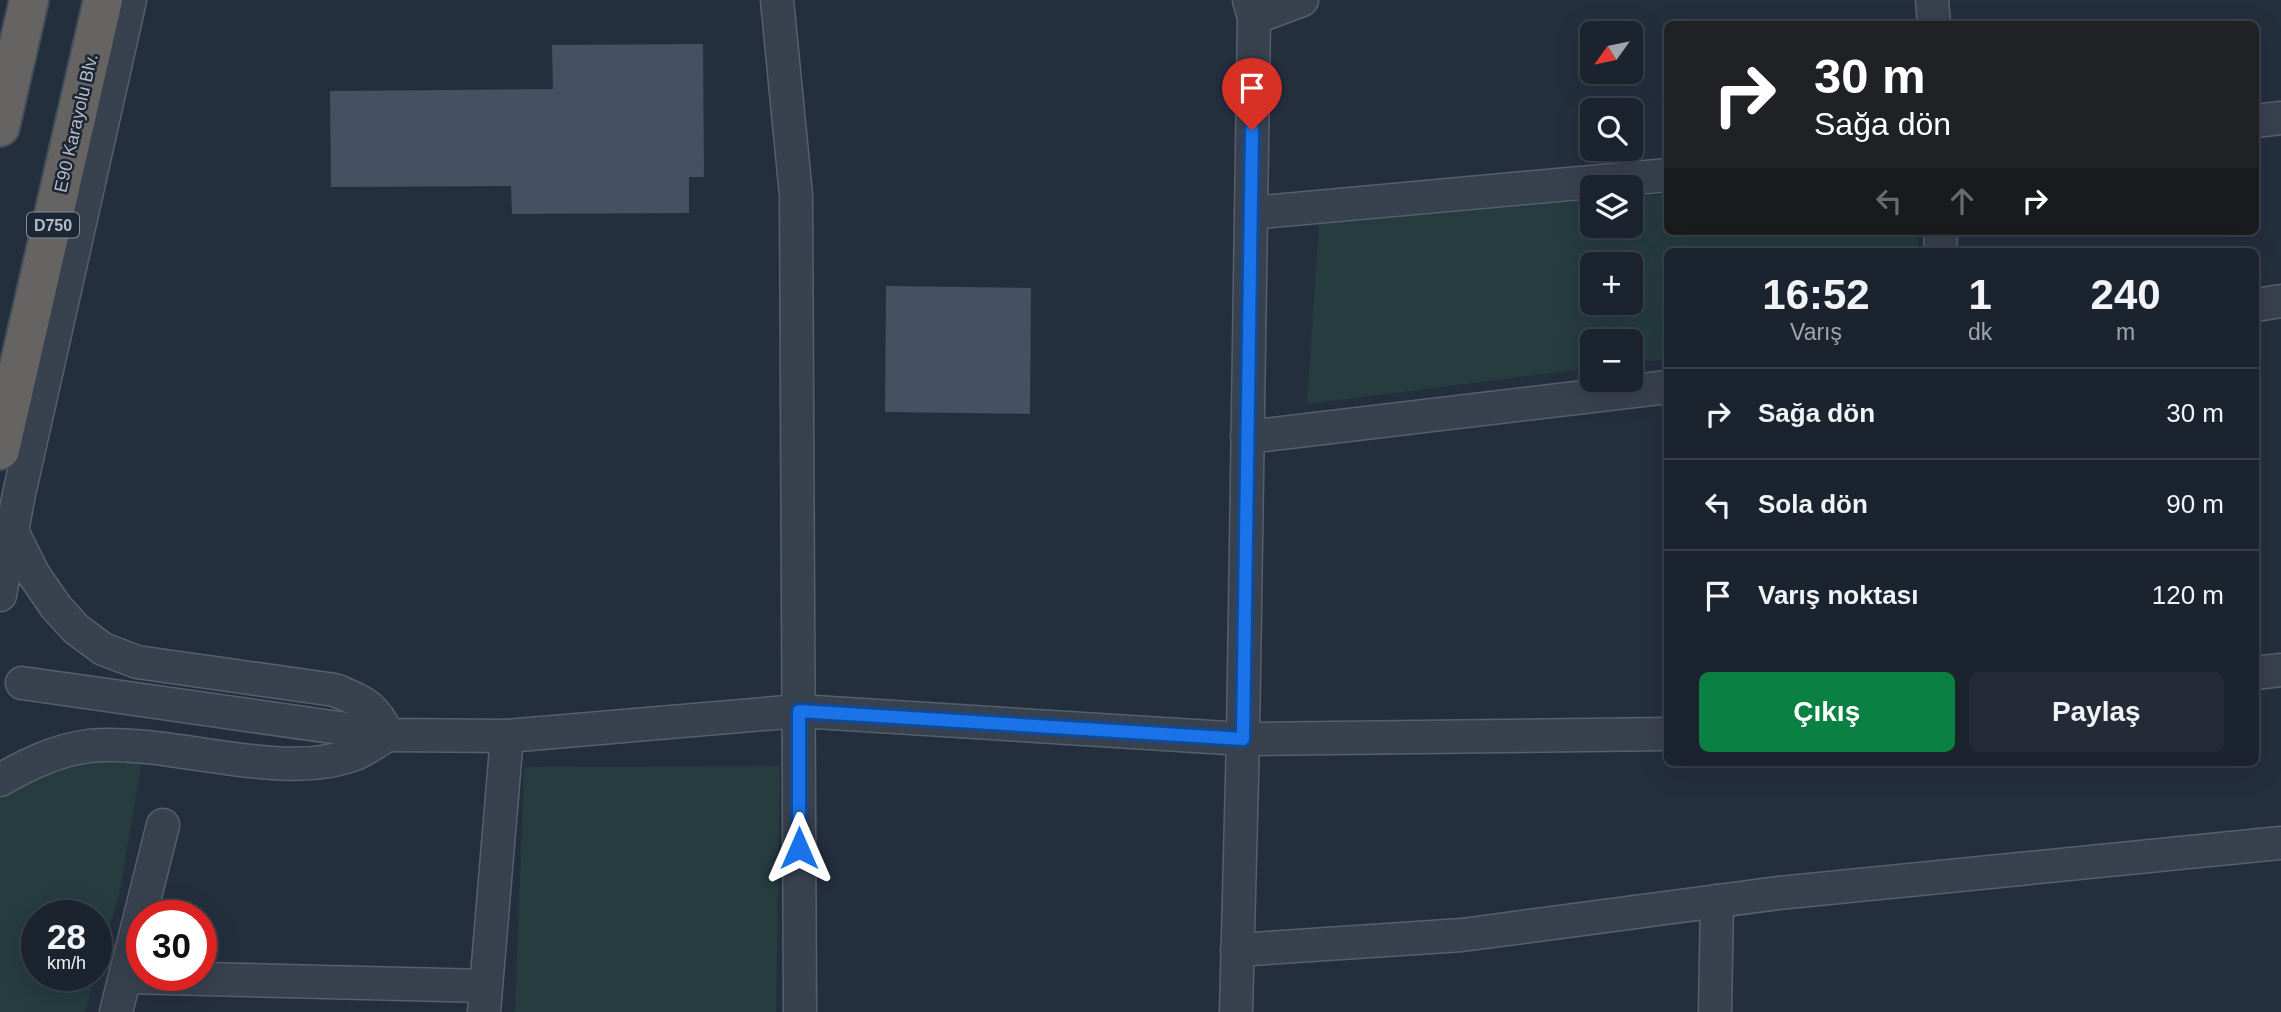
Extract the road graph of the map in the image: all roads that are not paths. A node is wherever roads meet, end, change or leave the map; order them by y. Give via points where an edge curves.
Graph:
1 (29, 0) edge
2 (103, 0) edge
3 (130, 0) edge
4 (777, 0) edge
5 (1302, 0) edge
6 (1932, 0) edge
7 (1251, 9) edge
8 (1934, 21) edge
9 (2281, 118) edge
10 (2259, 121) edge
11 (0, 127) edge
12 (1664, 175) edge
13 (1251, 213) junction
14 (2281, 301) edge
15 (2259, 305) edge
16 (1664, 387) edge
17 (1247, 437) junction
18 (0, 450) edge
19 (13, 533) junction
20 (0, 595) edge
21 (2281, 670) edge
22 (2259, 673) edge
23 (22, 683) dead end
24 (799, 711) junction
25 (1664, 734) edge
26 (388, 735) junction
27 (507, 736) junction
28 (1243, 739) junction
29 (0, 780) edge
30 (163, 825) dead end
31 (2281, 843) edge
32 (1717, 901) junction
33 (1237, 950) junction
34 (125, 977) junction
35 (485, 999) edge
36 (116, 1012) edge
37 (800, 1012) edge
38 (1236, 1012) edge
39 (1715, 1012) edge

1 - 11 highway
2 - 18 highway, E90 Karayolu Blv. / D750
3 - 19 street
4 - 24 street via 796,195
5 - 7 street
6 - 8 street
7 - 13 street
9 - 10 street
12 - 13 street
13 - 17 street
14 - 15 street
16 - 17 street
17 - 28 street
19 - 20 street
19 - 26 street via 56,607 103,649 137,662 335,690 379,714
21 - 22 street
23 - 26 street
24 - 27 street
24 - 28 street
24 - 37 street
25 - 28 street
26 - 27 street
26 - 29 street via 356,754 304,762 241,760 168,748 90,746 55,753
27 - 35 street
28 - 33 street
30 - 34 street
31 - 32 street
32 - 33 street via 1462,935
32 - 39 street
33 - 38 street
34 - 35 street
34 - 36 street

